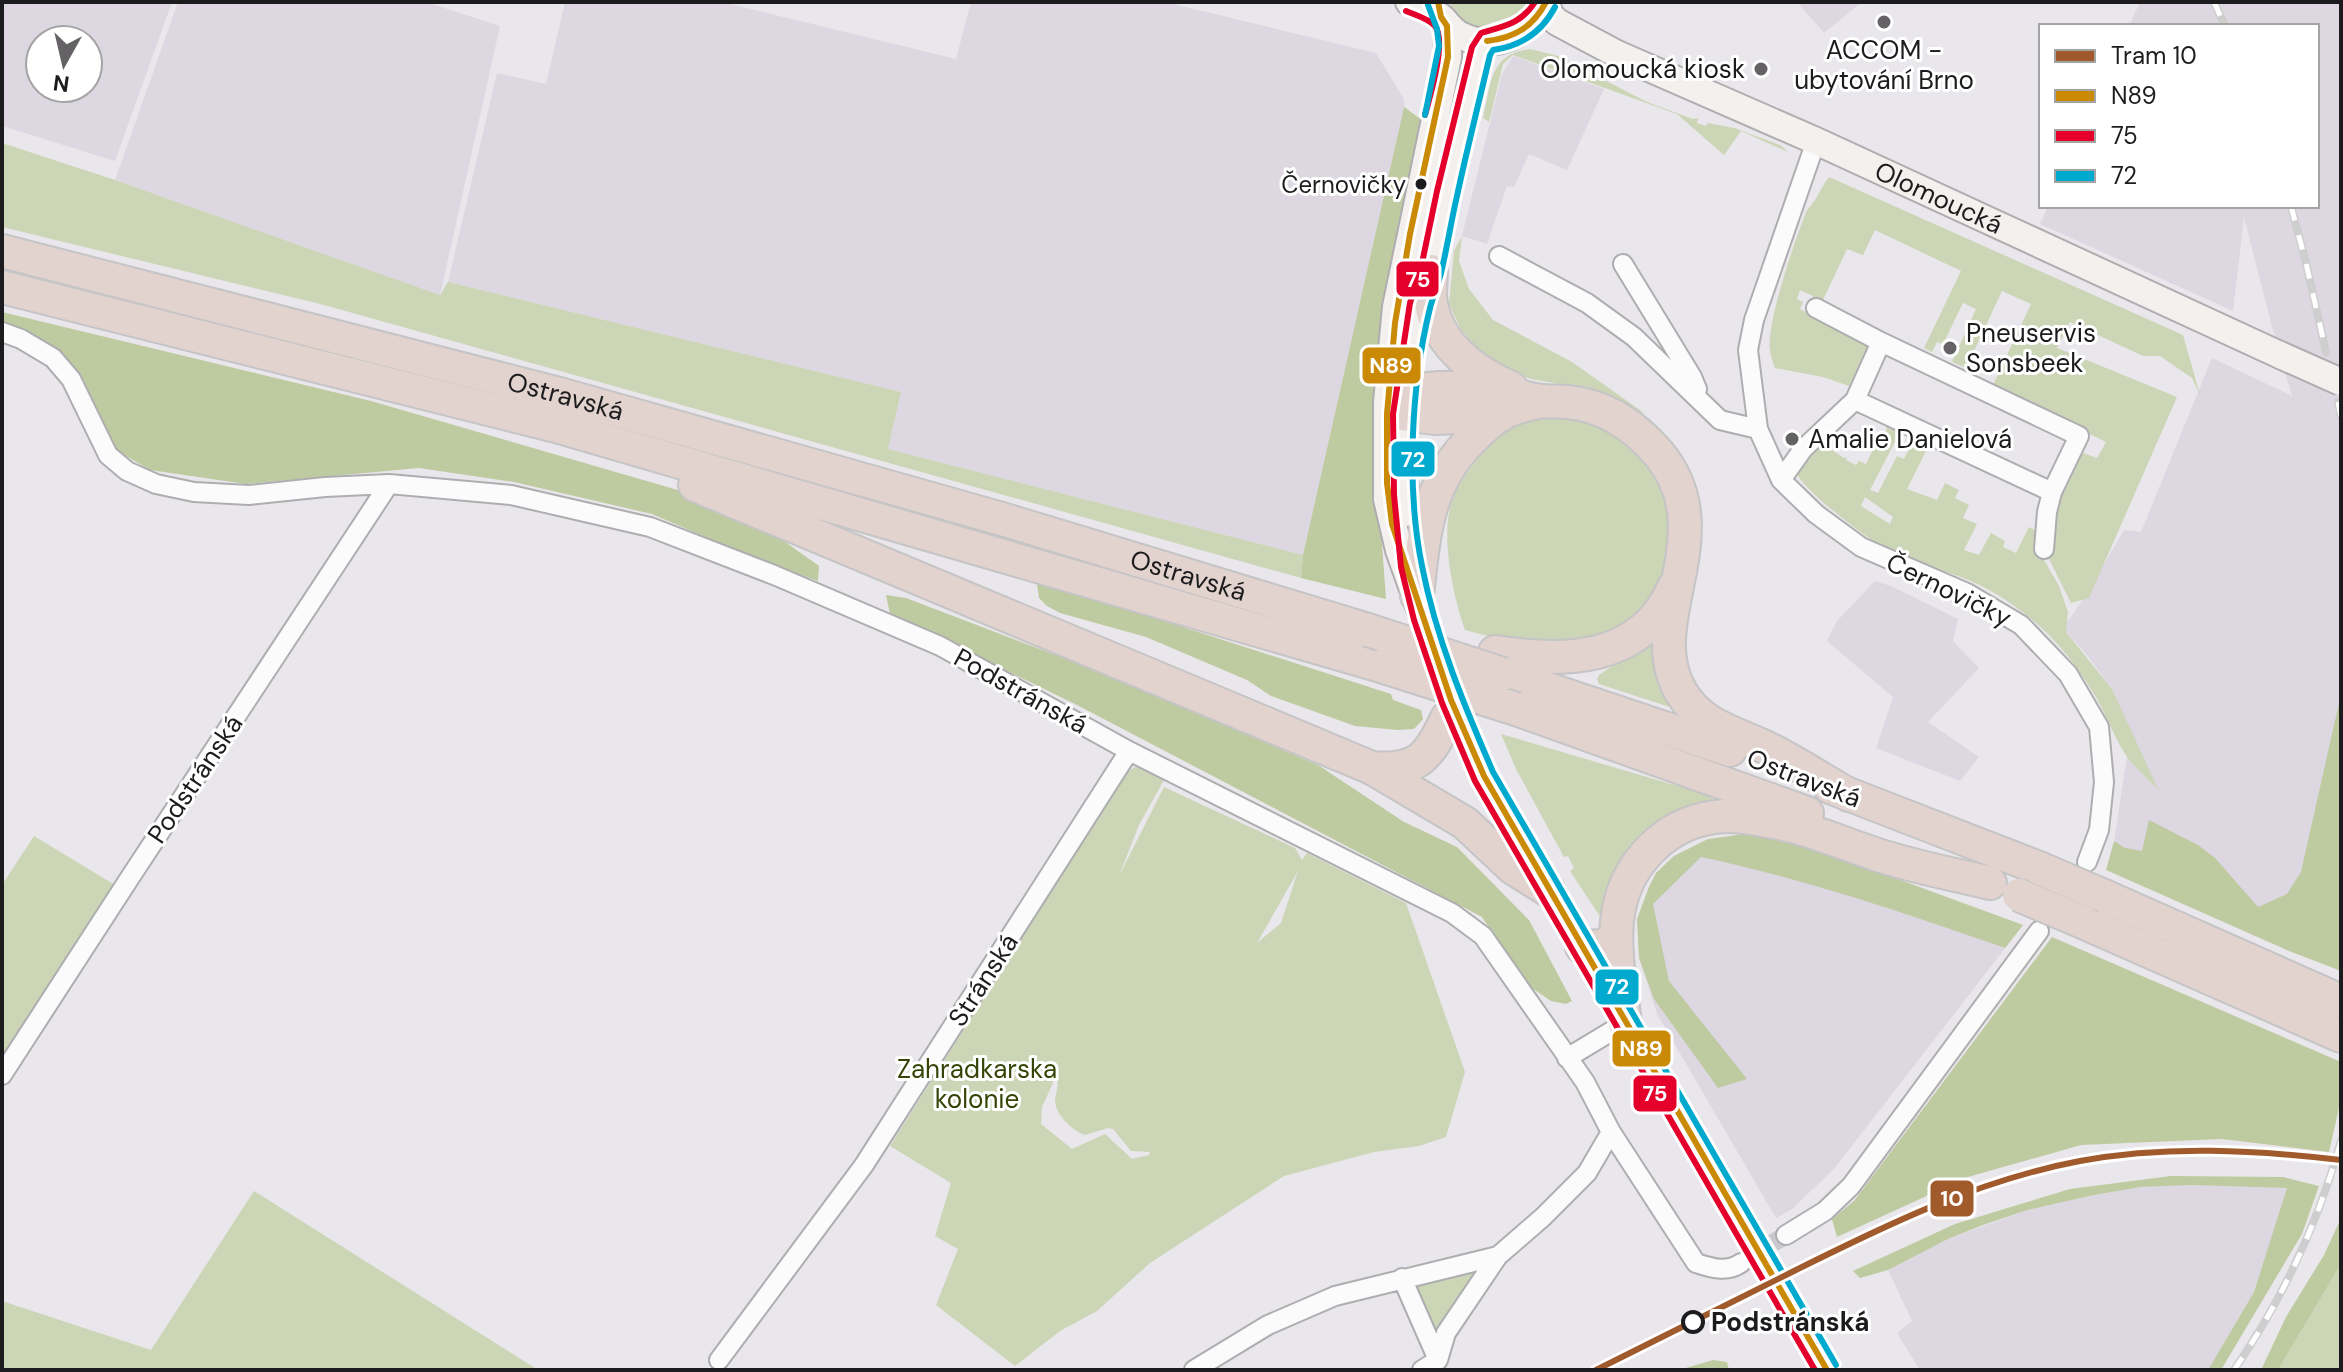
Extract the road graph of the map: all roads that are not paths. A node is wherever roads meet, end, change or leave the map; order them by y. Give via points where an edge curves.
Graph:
1 (1409, 2) edge
2 (1546, 3) edge
3 (1442, 15) edge
4 (1524, 30) junction
5 (1487, 41) junction
6 (1617, 54) junction
7 (1816, 141) junction
8 (1409, 247) junction
9 (2, 251) edge
10 (1499, 256) dead end
11 (1623, 264) dead end
12 (1431, 271) junction
13 (2, 287) edge
14 (1816, 308) dead end
15 (1657, 321) junction
16 (2, 332) edge
17 (1881, 342) junction
18 (1642, 344) junction
19 (2341, 382) edge
20 (1405, 393) junction
21 (1855, 400) junction
22 (1543, 401) junction
23 (1703, 403) junction
24 (1501, 415) junction
25 (556, 426) junction
26 (1758, 429) junction
27 (1781, 480) junction
28 (389, 484) junction
29 (2052, 492) junction
30 (2044, 549) dead end
31 (1679, 577) junction
32 (1420, 607) junction
33 (1499, 663) junction
34 (1453, 720) joint
35 (1129, 751) junction
36 (1372, 768) junction
37 (1849, 795) junction
38 (2087, 862) dead end
39 (1990, 883) junction
40 (1548, 890) junction
41 (2039, 931) dead end
42 (1616, 936) junction
43 (1582, 947) junction
44 (2341, 1001) edge
45 (1625, 1023) junction
46 (2341, 1036) edge
47 (1567, 1058) junction
48 (2, 1075) edge
49 (1611, 1132) junction
50 (1786, 1235) tunnel mouth
51 (1498, 1256) junction
52 (1741, 1263) tunnel mouth
53 (1402, 1278) junction
54 (719, 1360) dead end
55 (1430, 1365) edge
56 (1194, 1370) edge
57 (1827, 1370) edge

1 - 3 main road
2 - 4 main road
2 - 6 main road, Olomoucká via 1557,22
3 - 5 main road via 1464,37
3 - 8 main road via 1448,57
4 - 5 main road
4 - 6 main road via 1546,31
5 - 12 main road via 1477,63
6 - 7 main road, Olomoucká
7 - 19 main road, Olomoucká, bridge
7 - 26 street, Černovičky via 1754,320 1748,350
8 - 20 main road
8 - 32 main road via 1390,360 1386,477 1392,524
9 - 33 highway, Ostravská, bridge via 563,395 1368,630
10 - 18 street via 1587,303
11 - 15 street
12 - 20 main road
12 - 22 highway via 1434,313 1454,350 1484,376
13 - 25 highway, Ostravská
14 - 17 street
15 - 18 street
15 - 23 street
16 - 28 street, Podstránská via 53,358 71,379 108,455 156,484 249,495
17 - 21 street
17 - 29 street via 2079,436
18 - 23 street
20 - 22 highway via 1424,388 1490,390
20 - 24 highway via 1435,418
20 - 32 main road via 1406,523
21 - 27 street via 1803,449
21 - 29 street
22 - 24 highway
22 - 31 highway via 1583,404 1609,414 1639,433 1662,457 1685,513
23 - 26 street via 1720,420
24 - 32 highway via 1459,451 1439,482 1430,508
25 - 36 highway
25 - 39 highway, Ostravská, bridge via 1516,709
26 - 27 street, Černovičky
27 - 38 street, Černovičky via 1861,547 1967,593 2021,625 2068,674 2099,727 2103,805
28 - 35 street, Podstránská via 511,495 650,527 940,646
28 - 48 street, Podstránská
29 - 30 street
31 - 33 highway via 1653,620 1623,643 1577,657
31 - 37 highway via 1670,662 1687,702 1716,727 1763,746
33 - 37 highway, Ostravská
34 - 36 highway via 1410,766
34 - 40 main road
35 - 47 street, Podstránská via 1452,913 1483,936
35 - 54 street, Stránská via 871,1155
36 - 40 highway via 1465,823 1513,868
37 - 44 highway, Ostravská, bridge via 2039,868
39 - 42 highway via 1880,856 1783,824 1710,818 1672,831 1639,862 1622,896
39 - 46 highway, Ostravská, bridge
40 - 43 main road
41 - 50 street via 1851,1186 1825,1211
42 - 43 highway via 1604,946
42 - 45 highway
43 - 45 main road
45 - 47 street
45 - 57 main road, bridge
47 - 49 street, Podstránská
49 - 51 street via 1587,1173
49 - 52 street, Podstránská via 1696,1263 1715,1269
51 - 53 street
51 - 55 street
53 - 55 street
53 - 56 street via 1335,1296 1268,1325

